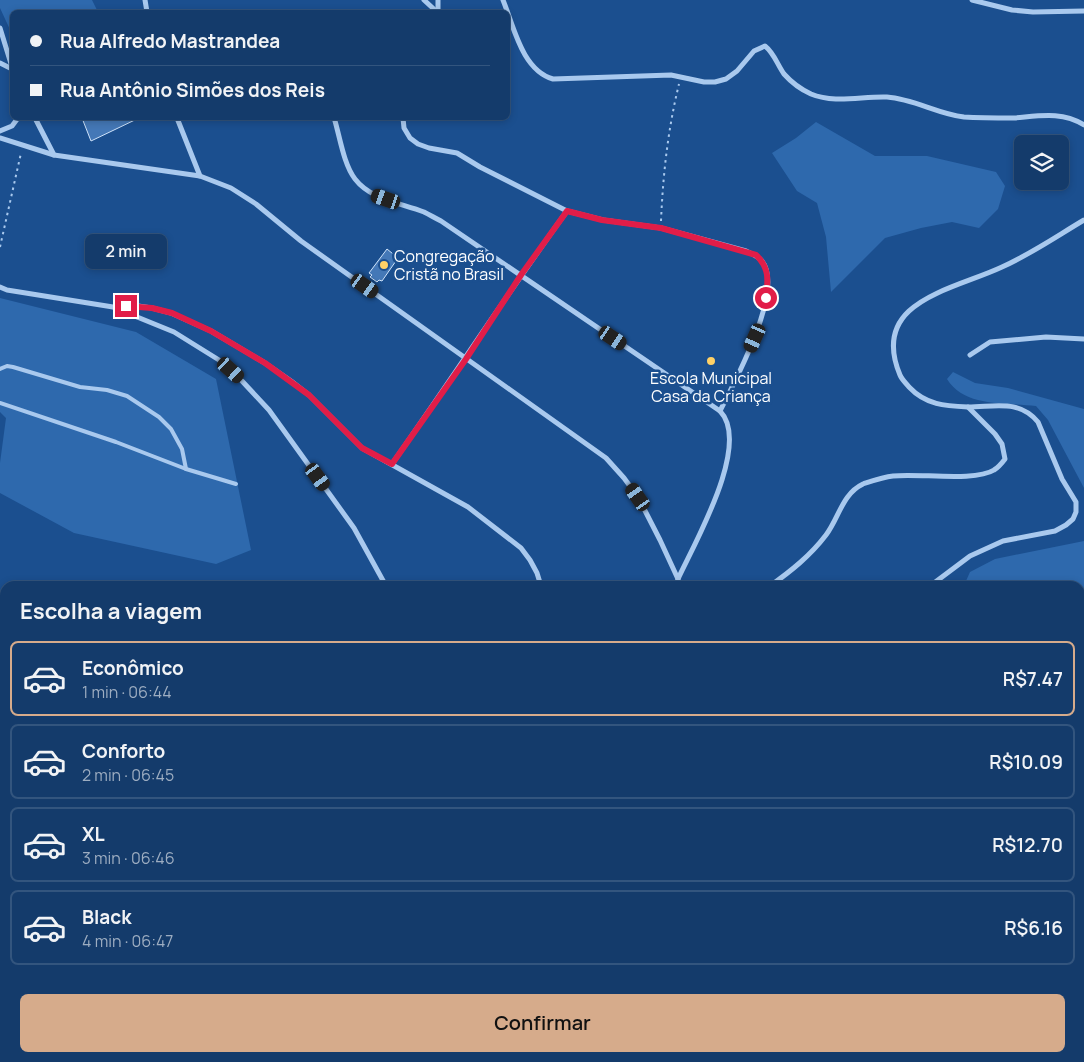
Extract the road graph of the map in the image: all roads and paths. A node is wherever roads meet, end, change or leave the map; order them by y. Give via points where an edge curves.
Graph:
1 (424, 0) edge
2 (972, 0) edge
3 (435, 10) edge
4 (1084, 11) edge
5 (510, 16) edge
6 (0, 28) edge
7 (2, 41) edge
8 (10, 63) edge
9 (681, 77) junction
10 (16, 120) edge
11 (37, 120) edge
12 (178, 120) edge
13 (403, 120) edge
14 (335, 121) dead end
15 (1084, 125) edge
16 (0, 132) edge
17 (0, 138) edge
18 (23, 146) junction
19 (54, 155) junction
20 (200, 176) junction
21 (567, 211) junction
22 (1084, 220) edge
23 (661, 228) junction
24 (0, 248) edge
25 (521, 275) junction
26 (0, 287) edge
27 (113, 307) junction
28 (1084, 339) edge
29 (970, 356) dead end
30 (466, 359) junction
31 (0, 369) edge
32 (0, 403) edge
33 (968, 407) junction
34 (720, 411) junction
35 (392, 464) junction
36 (186, 469) junction
37 (236, 484) dead end
38 (678, 579) joint
39 (383, 581) edge
40 (539, 581) edge
41 (777, 581) edge
42 (937, 581) edge

1 - 3 street
2 - 4 street via 1012,10
5 - 9 street via 524,54 543,76 553,79
6 - 7 street
7 - 8 street
9 - 15 street via 704,82 726,78 737,71 754,51 765,46 795,85 813,95 840,99 889,98 965,117 1066,116
9 - 23 path via 670,122 662,183
10 - 16 street
11 - 19 street
12 - 20 street
13 - 21 street via 410,138 418,144 457,153
14 - 25 street via 350,170 360,184 375,196 441,221
17 - 18 street
18 - 19 street
18 - 24 path
19 - 20 street
20 - 30 street via 231,188 256,204 301,241
21 - 23 street via 602,220
21 - 25 street
22 - 33 street via 1003,267 927,297 898,323 892,340 901,378 919,397 928,401 944,406
23 - 34 street via 756,255 768,275 766,298 755,338
25 - 30 street
25 - 34 street
26 - 27 street
27 - 35 street via 152,308 172,313 211,331 291,381 362,448
27 - 39 street via 182,336 219,360 242,381 270,410 354,528
28 - 29 street via 1039,337 990,342
30 - 35 street
30 - 38 street via 606,458 638,497
31 - 36 lane via 13,367 80,387 127,396 171,429 182,450
32 - 36 lane
33 - 41 street via 1002,444 1004,459 994,470 980,474 893,476 862,485 845,500 828,534
33 - 42 street via 1004,405 1032,414 1076,502 1076,512 1066,526 1003,541 970,556
34 - 38 street via 728,422 729,430 722,482
35 - 40 street via 468,507 510,539 530,560
36 - 37 lane

